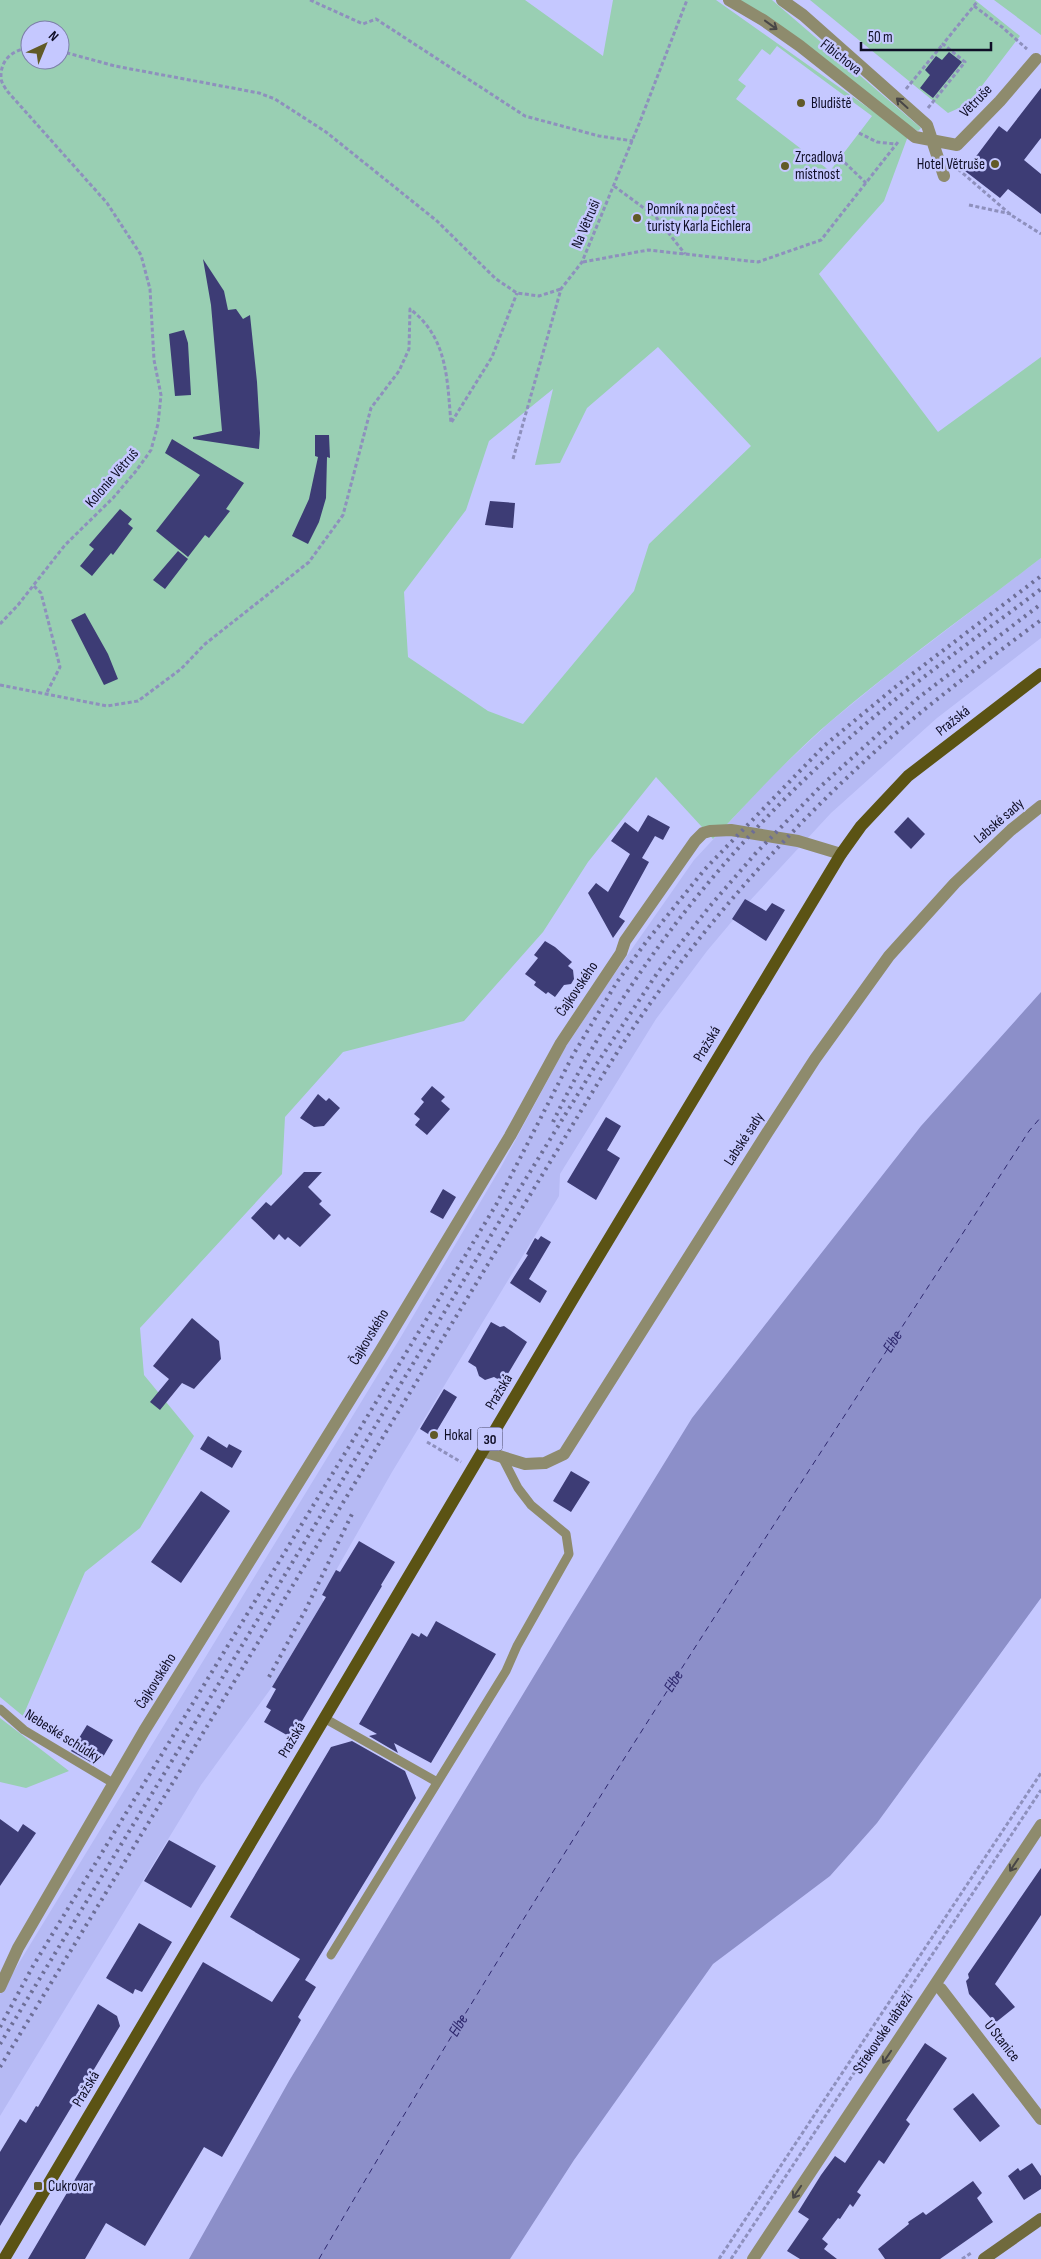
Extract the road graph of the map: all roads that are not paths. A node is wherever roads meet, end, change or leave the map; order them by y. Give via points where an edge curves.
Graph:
1 (729, 0) edge
2 (782, 0) edge
3 (1036, 59) dead end
4 (931, 140) junction
5 (944, 176) dead end
6 (1041, 674) edge
7 (1041, 806) edge
8 (840, 854) junction
9 (483, 1450) junction
10 (502, 1457) junction
11 (0, 1709) edge
12 (324, 1718) junction
13 (437, 1782) junction
14 (113, 1784) junction
15 (1041, 1825) edge
16 (331, 1955) dead end
17 (935, 1984) junction
18 (0, 1987) edge
19 (1041, 2119) edge
20 (1041, 2219) edge
21 (4, 2259) edge
22 (753, 2259) edge
23 (984, 2259) edge

1 -> 4 street, Fibichova via 800,46 915,137
4 -> 2 street, Fibichova via 927,125
3 - 4 street, Větruše via 957,144
4 - 5 street, Fibichova
6 - 8 main road, Pražská / 30 via 908,776 866,819
7 - 10 street, Labské sady via 955,883 889,956 767,1133 564,1454 546,1463 525,1464
8 - 9 main road, Pražská / 30
8 - 14 street, Čajkovského via 798,841 731,830 703,833 695,841 625,941 621,953 561,1043 515,1128 381,1350
9 - 10 street, Labské sady
9 - 12 main road, Pražská / 30
10 - 13 lane via 531,1505 566,1534 569,1554 506,1671
11 - 14 lane, Nebeské schůdky via 24,1730
12 - 13 lane
12 - 21 main road, Pražská / 30
13 - 16 lane
14 - 18 street, Čajkovského via 18,1948
15 -> 17 street, Střekovské nábřeží
17 - 19 street, U Stanice
17 -> 22 street, Střekovské nábřeží
20 - 23 main road

